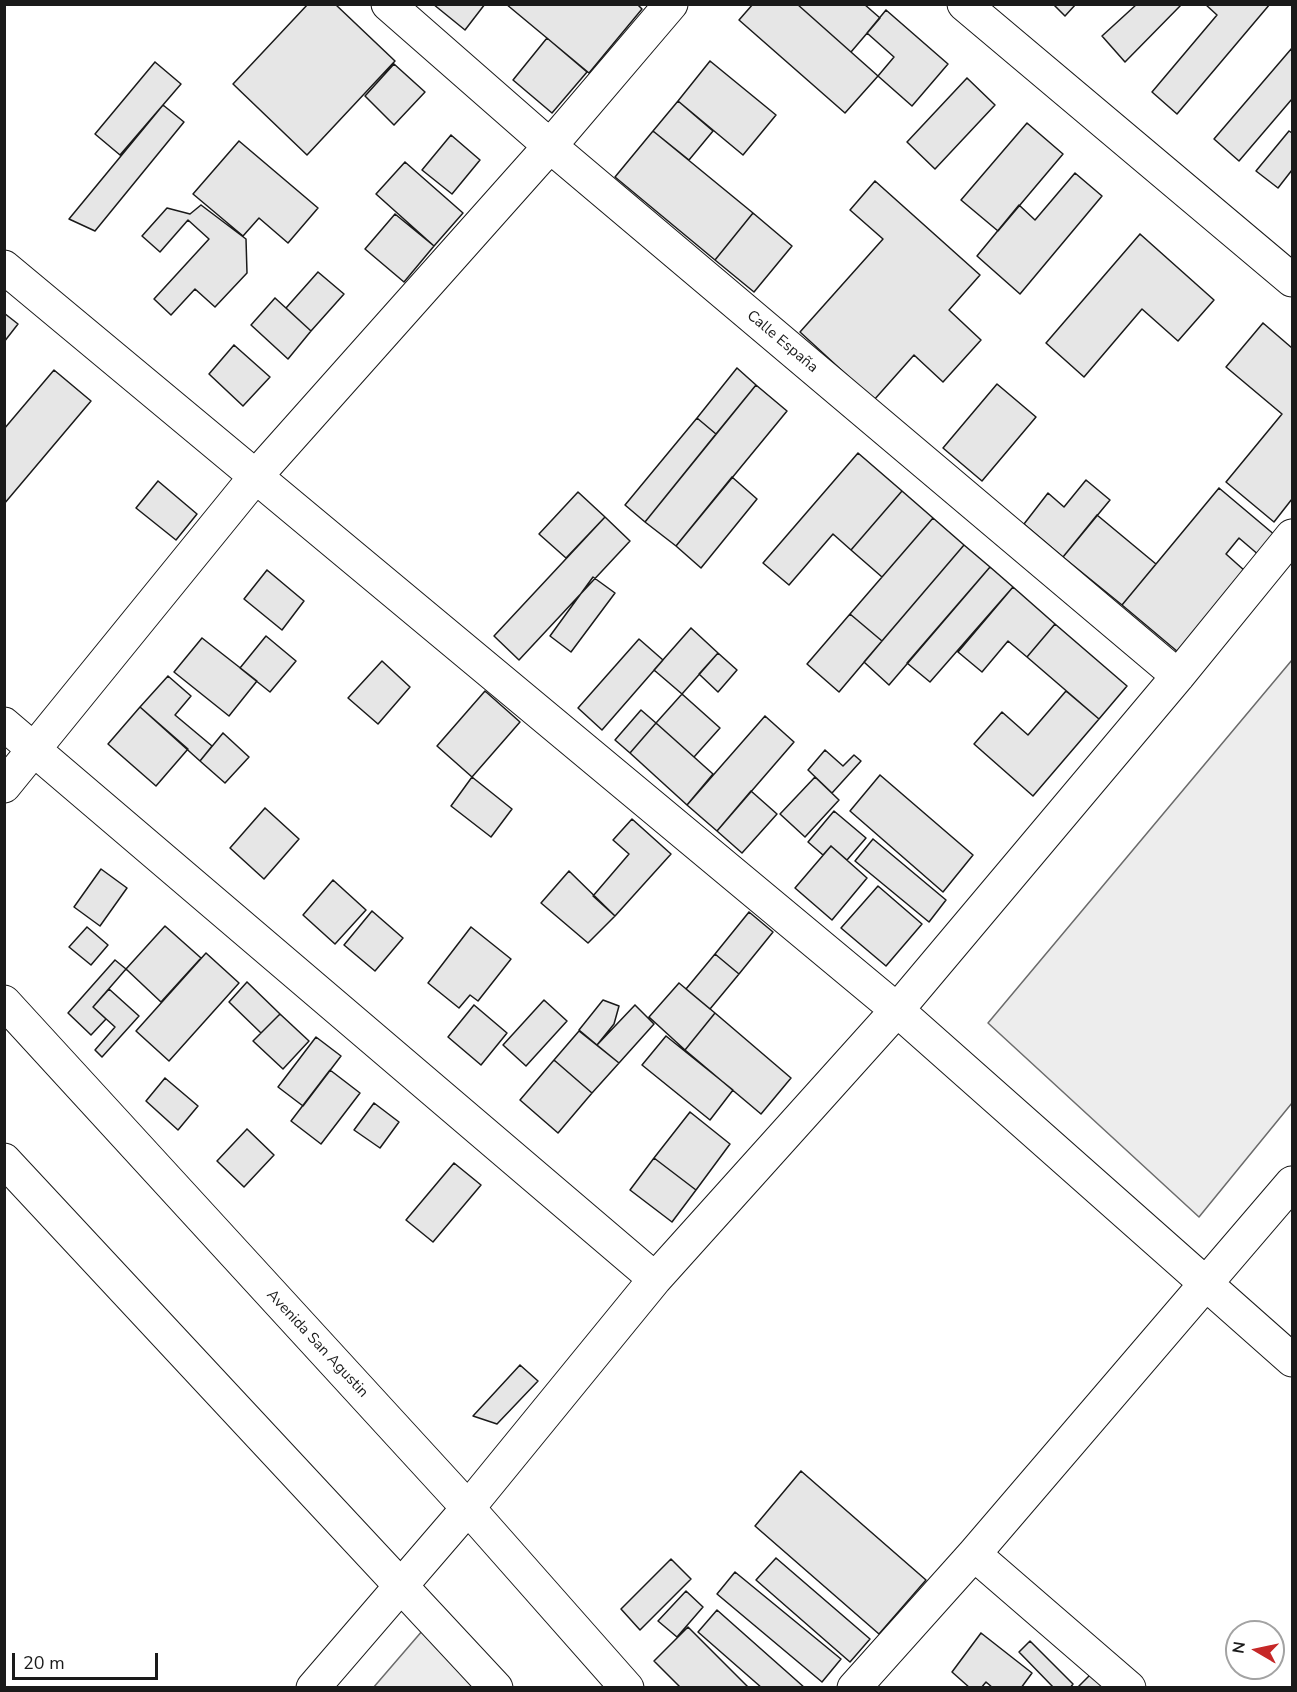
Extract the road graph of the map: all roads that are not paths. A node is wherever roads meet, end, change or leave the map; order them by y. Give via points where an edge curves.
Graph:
1 (387, 4) edge
2 (671, 4) edge
3 (964, 4) edge
4 (550, 146) junction
5 (4, 267) edge
6 (1293, 280) edge
7 (256, 476) junction
8 (1293, 536) edge
9 (1178, 676) junction
10 (4, 724) edge
11 (33, 748) junction
12 (4, 786) edge
13 (4, 1002) edge
14 (897, 1010) junction
15 (4, 1160) edge
16 (1293, 1183) edge
17 (655, 1279) junction
18 (1206, 1285) junction
19 (1293, 1360) edge
20 (468, 1508) junction
21 (974, 1554) junction
22 (401, 1585) junction
23 (313, 1688) edge
24 (496, 1688) edge
25 (627, 1688) edge
26 (854, 1688) edge
27 (1129, 1688) edge

1 - 4 street, Calle España
2 - 4 street
3 - 6 street
4 - 7 street
4 - 9 street, Calle España
5 - 7 street
7 - 11 street
7 - 14 street
8 - 9 street
9 - 14 street
10 - 11 street
11 - 12 street
11 - 17 street
13 - 20 street, Avenida San Agustin
14 - 17 street
14 - 18 street
15 - 22 street
16 - 18 street
17 - 20 street
18 - 19 street
18 - 21 street
20 - 22 street
20 - 25 street, Avenida San Agustin
21 - 26 street
21 - 27 street
22 - 23 street
22 - 24 street

